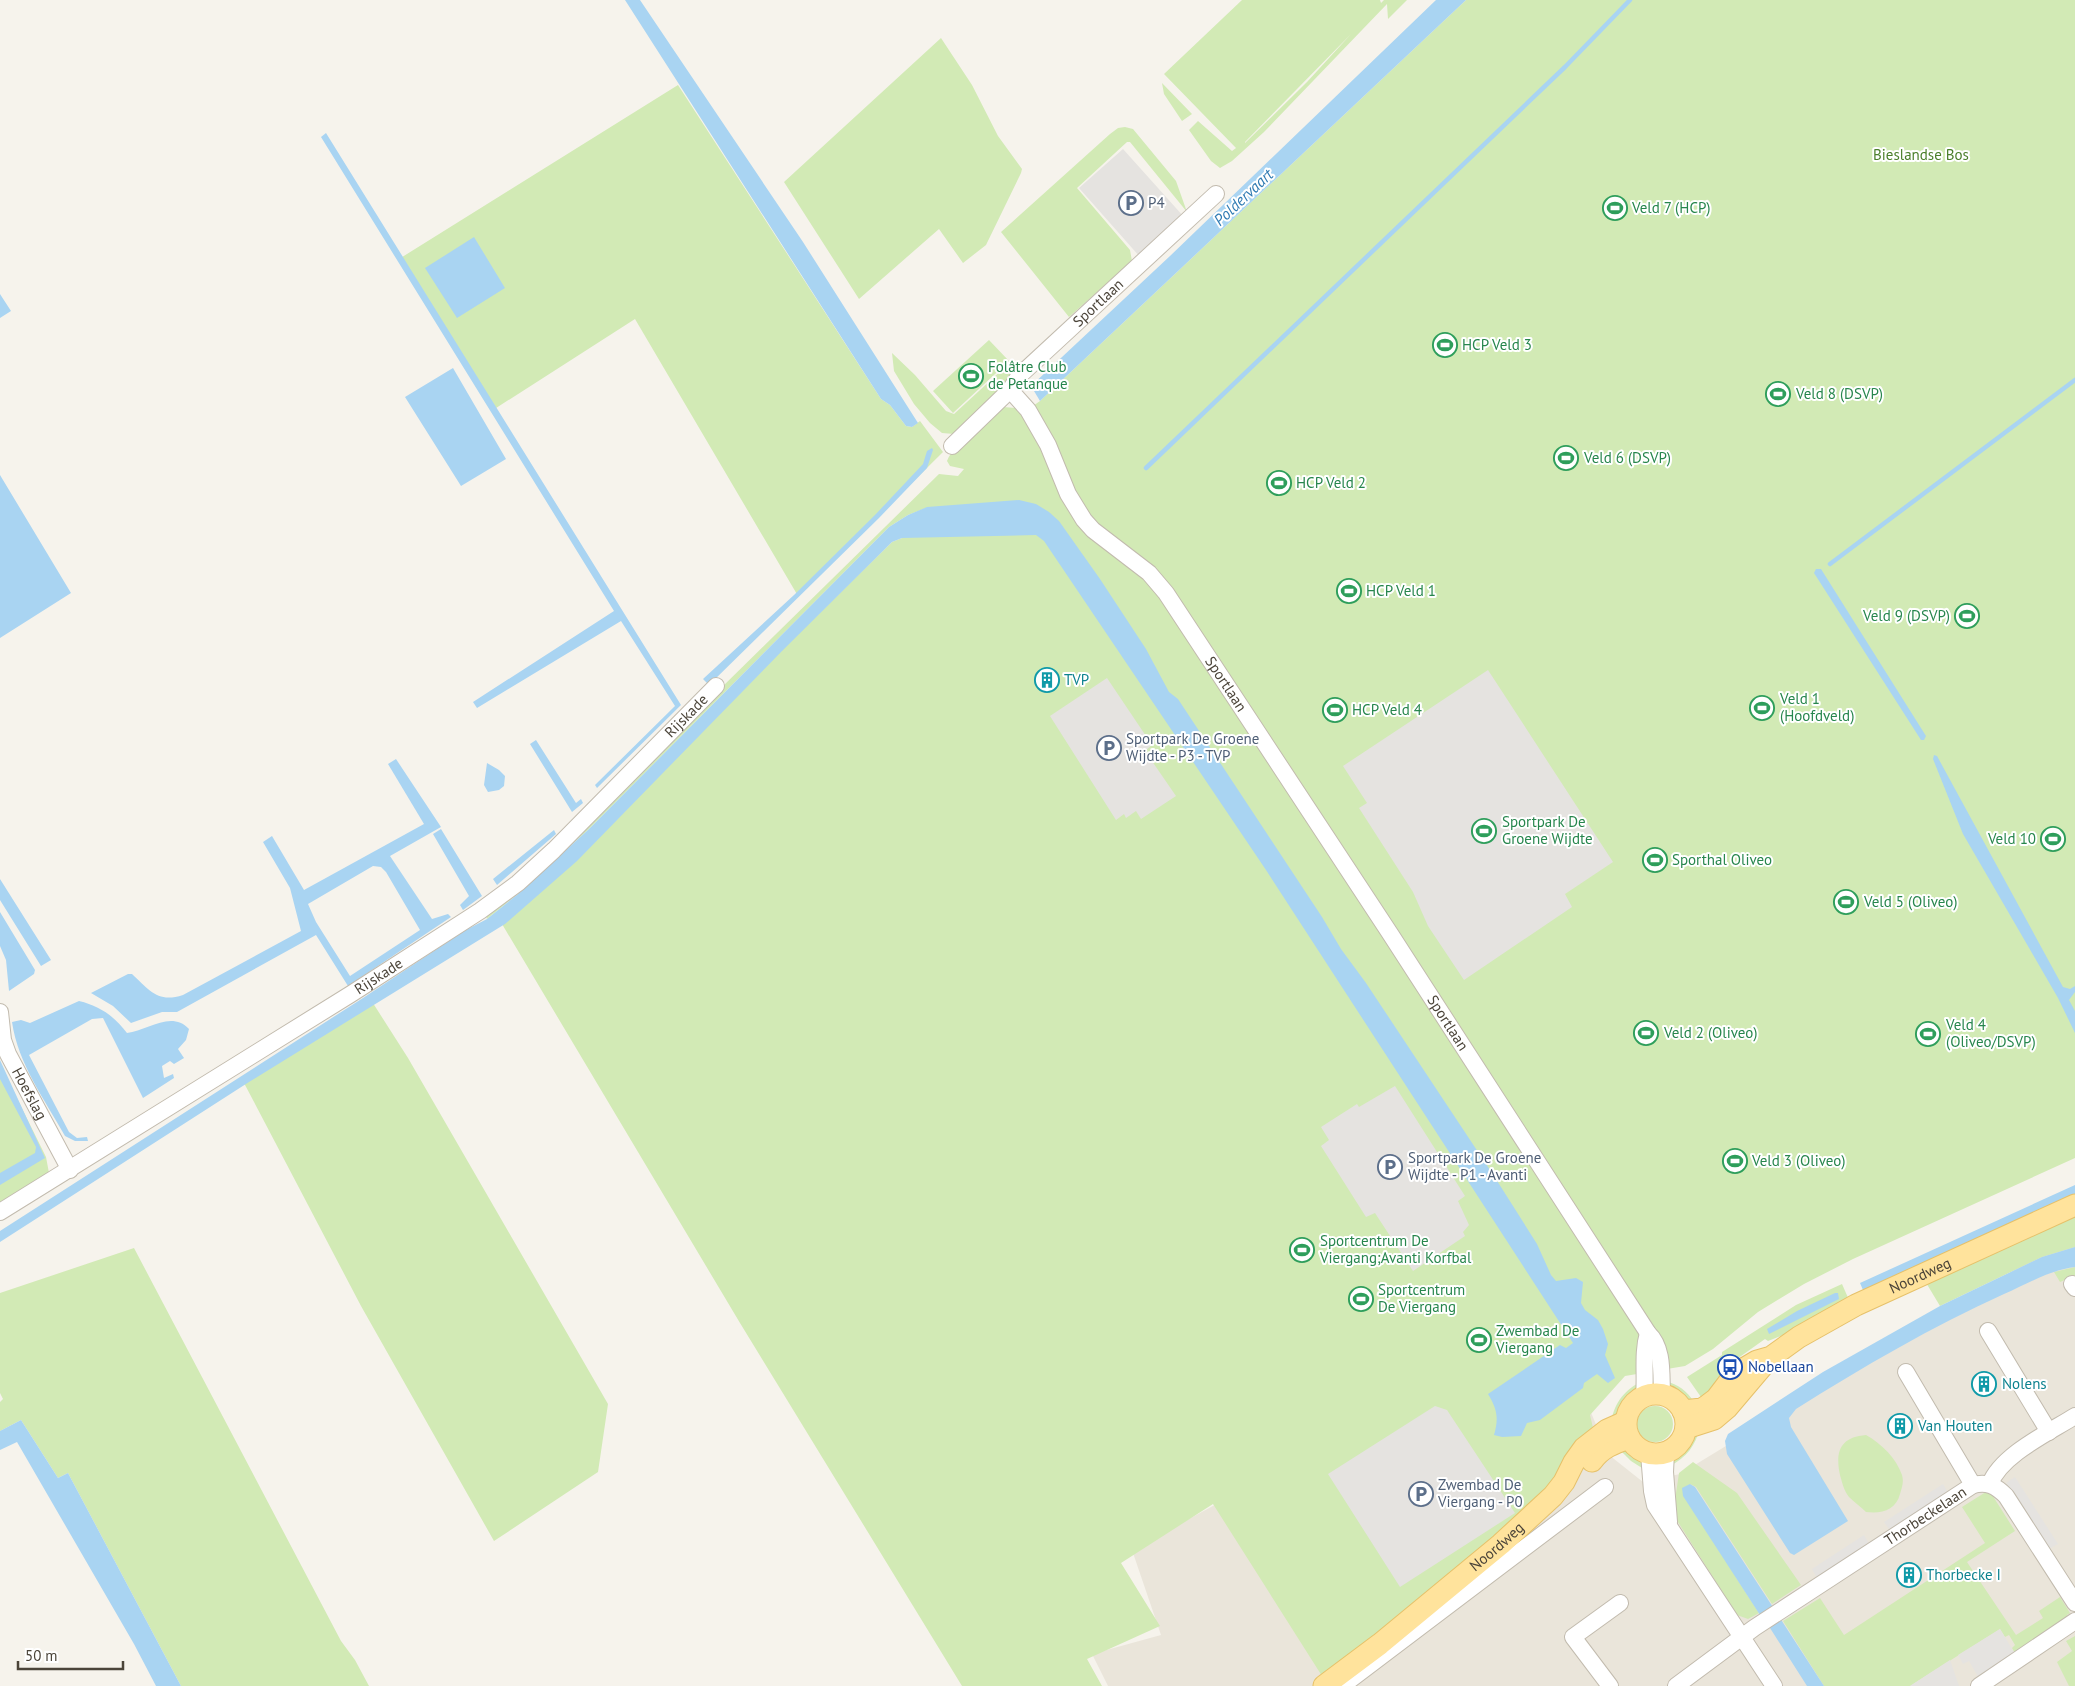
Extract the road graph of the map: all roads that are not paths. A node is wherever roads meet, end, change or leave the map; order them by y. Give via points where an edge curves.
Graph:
1 (1216, 194) dead end
2 (1010, 390) junction
3 (952, 446) dead end
4 (716, 686) dead end
5 (0, 1012) edge
6 (70, 1170) junction
7 (2075, 1205) edge
8 (0, 1212) edge
9 (1988, 1331) dead end
10 (1906, 1372) dead end
11 (1653, 1395) junction
12 (2075, 1416) edge
13 (1684, 1419) junction
14 (1627, 1430) junction
15 (2048, 1432) junction
16 (1657, 1453) junction
17 (1990, 1484) junction
18 (1973, 1485) junction
19 (1606, 1486) dead end
20 (1620, 1603) dead end
21 (2075, 1603) edge
22 (2075, 1621) edge
23 (1748, 1632) junction
24 (1324, 1686) edge
25 (1342, 1686) edge
26 (1610, 1686) edge
27 (1676, 1686) edge
28 (1774, 1686) edge
29 (1979, 1686) edge

1 - 2 street, Sportlaan via 1019,376
2 - 3 street
2 - 11 street, Sportlaan via 1028,410 1048,445 1068,494 1084,520 1149,573 1166,593 1659,1349
4 - 6 street, Rijskade via 518,883 351,994
5 - 6 street, Hoefslag via 8,1054
6 - 8 street, Rijskade
7 - 13 main road, Noordweg via 1856,1305 1770,1357 1735,1374 1716,1399
9 - 15 street
10 - 18 street
11 - 13 main road via 1670,1398
11 - 14 main road via 1631,1406
12 - 15 street
13 - 16 main road via 1679,1443
14 - 16 main road via 1634,1445
14 - 24 main road, Noordweg via 1607,1430 1584,1448 1564,1482 1543,1506 1380,1644
15 - 17 street via 2008,1458
16 - 23 street via 1652,1492 1655,1505
17 - 18 street, Thorbeckelaan
17 - 21 street via 2006,1496
18 - 23 street, Thorbeckelaan
19 - 25 street, Noordweg
20 - 26 street via 1573,1637
22 - 29 street
23 - 27 street, Thorbeckelaan
23 - 28 street

